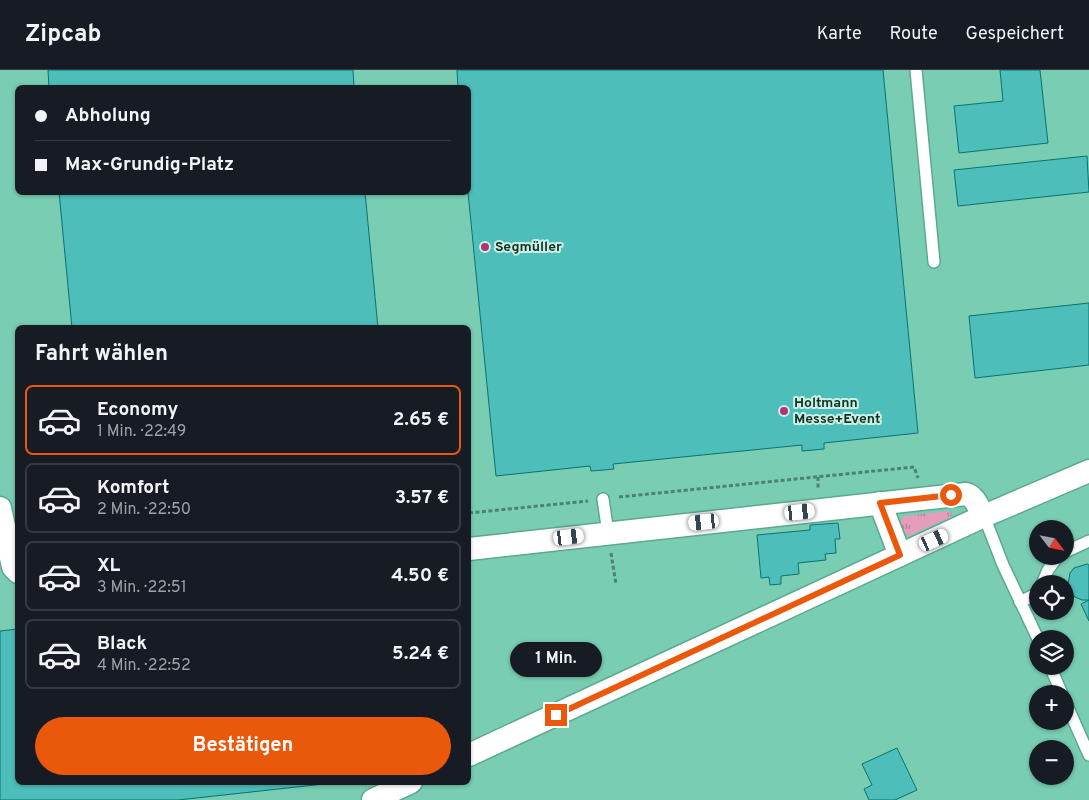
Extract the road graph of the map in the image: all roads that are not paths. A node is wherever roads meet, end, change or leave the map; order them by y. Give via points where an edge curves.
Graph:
1 (916, 70) edge
2 (934, 262) dead end
3 (1089, 471) edge
4 (603, 499) road end
5 (880, 503) junction
6 (0, 508) edge
7 (984, 516) junction
8 (608, 533) junction
9 (1089, 541) edge
10 (1074, 548) edge
11 (471, 549) edge
12 (900, 555) junction
13 (15, 569) edge
14 (1029, 598) edge
15 (1020, 602) junction
16 (1034, 630) edge
17 (1074, 722) edge
18 (471, 754) edge
19 (1089, 756) edge
20 (405, 785) edge
21 (373, 800) edge

1 - 2 lane
3 - 7 street
4 - 8 lane
5 - 7 street via 970,494
5 - 8 street
5 - 12 street
6 - 13 street
7 - 12 street
7 - 15 lane
8 - 11 street
9 - 10 lane
12 - 18 street
14 - 15 lane
15 - 16 lane
17 - 19 lane
20 - 21 street

